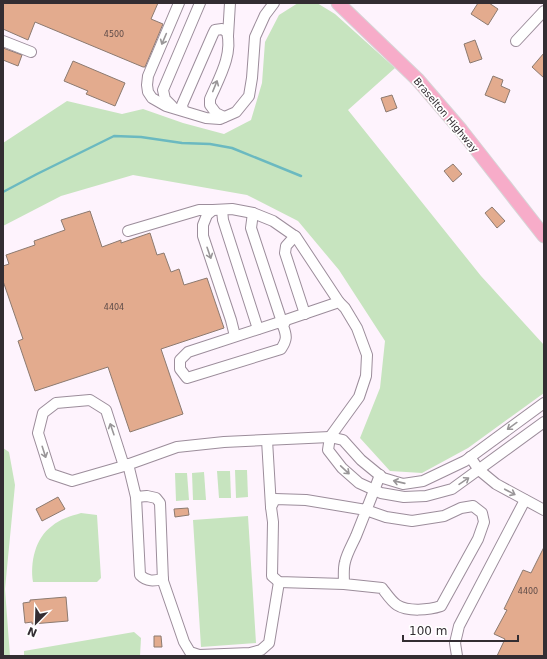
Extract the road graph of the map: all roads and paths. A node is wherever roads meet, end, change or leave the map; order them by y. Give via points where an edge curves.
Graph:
1 (179, 3) edge
2 (200, 3) edge
3 (230, 3) edge
4 (274, 3) edge
5 (338, 3) edge
6 (544, 11) edge
7 (228, 36) junction
8 (3, 41) edge
9 (516, 41) dead end
10 (31, 52) dead end
11 (174, 108) junction
12 (224, 117) junction
13 (214, 212) junction
14 (253, 213) junction
15 (128, 231) dead end
16 (295, 236) junction
17 (544, 236) edge
18 (339, 302) junction
19 (305, 314) junction
20 (284, 321) junction
21 (258, 329) junction
22 (235, 336) junction
23 (544, 403) edge
24 (544, 422) edge
25 (330, 437) junction
26 (267, 440) junction
27 (470, 457) junction
28 (126, 465) junction
29 (479, 470) junction
30 (380, 475) junction
31 (375, 490) junction
32 (136, 497) junction
33 (525, 500) junction
34 (271, 507) junction
35 (366, 510) junction
36 (544, 510) edge
37 (163, 579) junction
38 (279, 582) junction
39 (344, 584) junction
40 (458, 656) edge

1 -> 11 street via 148,76 147,85 152,98
2 - 11 street via 163,90 165,99
3 - 7 street
4 - 12 street via 265,15 255,37 249,96 236,112
5 - 17 main road, Braselton Highway via 418,80 461,130
6 - 9 street
7 - 11 street via 222,29 215,30 182,105
12 -> 7 street via 216,113 210,105 210,99 228,54
8 - 10 street
11 - 12 street via 206,118
13 - 14 street via 232,209
13 - 15 street via 199,210
13 - 21 street via 223,220
13 -> 22 street via 203,225 203,236
14 - 16 street via 273,221
14 - 20 street via 250,228
16 - 18 street
16 - 19 street via 286,246 285,253
18 - 19 street
18 - 25 street via 357,328 367,355 366,376 359,397
19 - 20 street
20 - 21 street
20 - 22 street via 283,326 287,335 286,343 281,349 187,378 180,369 180,360 188,352
21 - 22 street
23 -> 27 street
24 - 29 street
25 - 26 street
25 - 30 street via 343,440 361,460
25 -> 31 street via 328,450 342,468 360,483
26 - 28 street via 177,447
26 - 34 street
27 - 29 street
27 -> 30 street via 423,482 403,484
28 -> 28 street via 106,410 90,400 56,403 43,413 38,433 51,474 72,481
28 - 32 street
31 -> 29 street via 404,497 426,496 452,489
29 -> 33 street via 496,484
30 - 31 street
31 - 35 street
32 - 37 street via 156,498 160,503
32 - 37 street via 140,575 144,580
33 - 36 street
33 - 40 street via 460,626 456,643
34 - 35 street via 275,499 306,500
34 - 38 street via 272,576
35 - 39 street via 345,563
35 - 39 street via 386,517 412,521 444,516 461,508 473,506 482,513 484,522 478,539 441,606 406,609 395,604 382,588
37 - 38 street via 184,642 190,652 199,655 250,653 261,650 269,643
38 - 39 street

